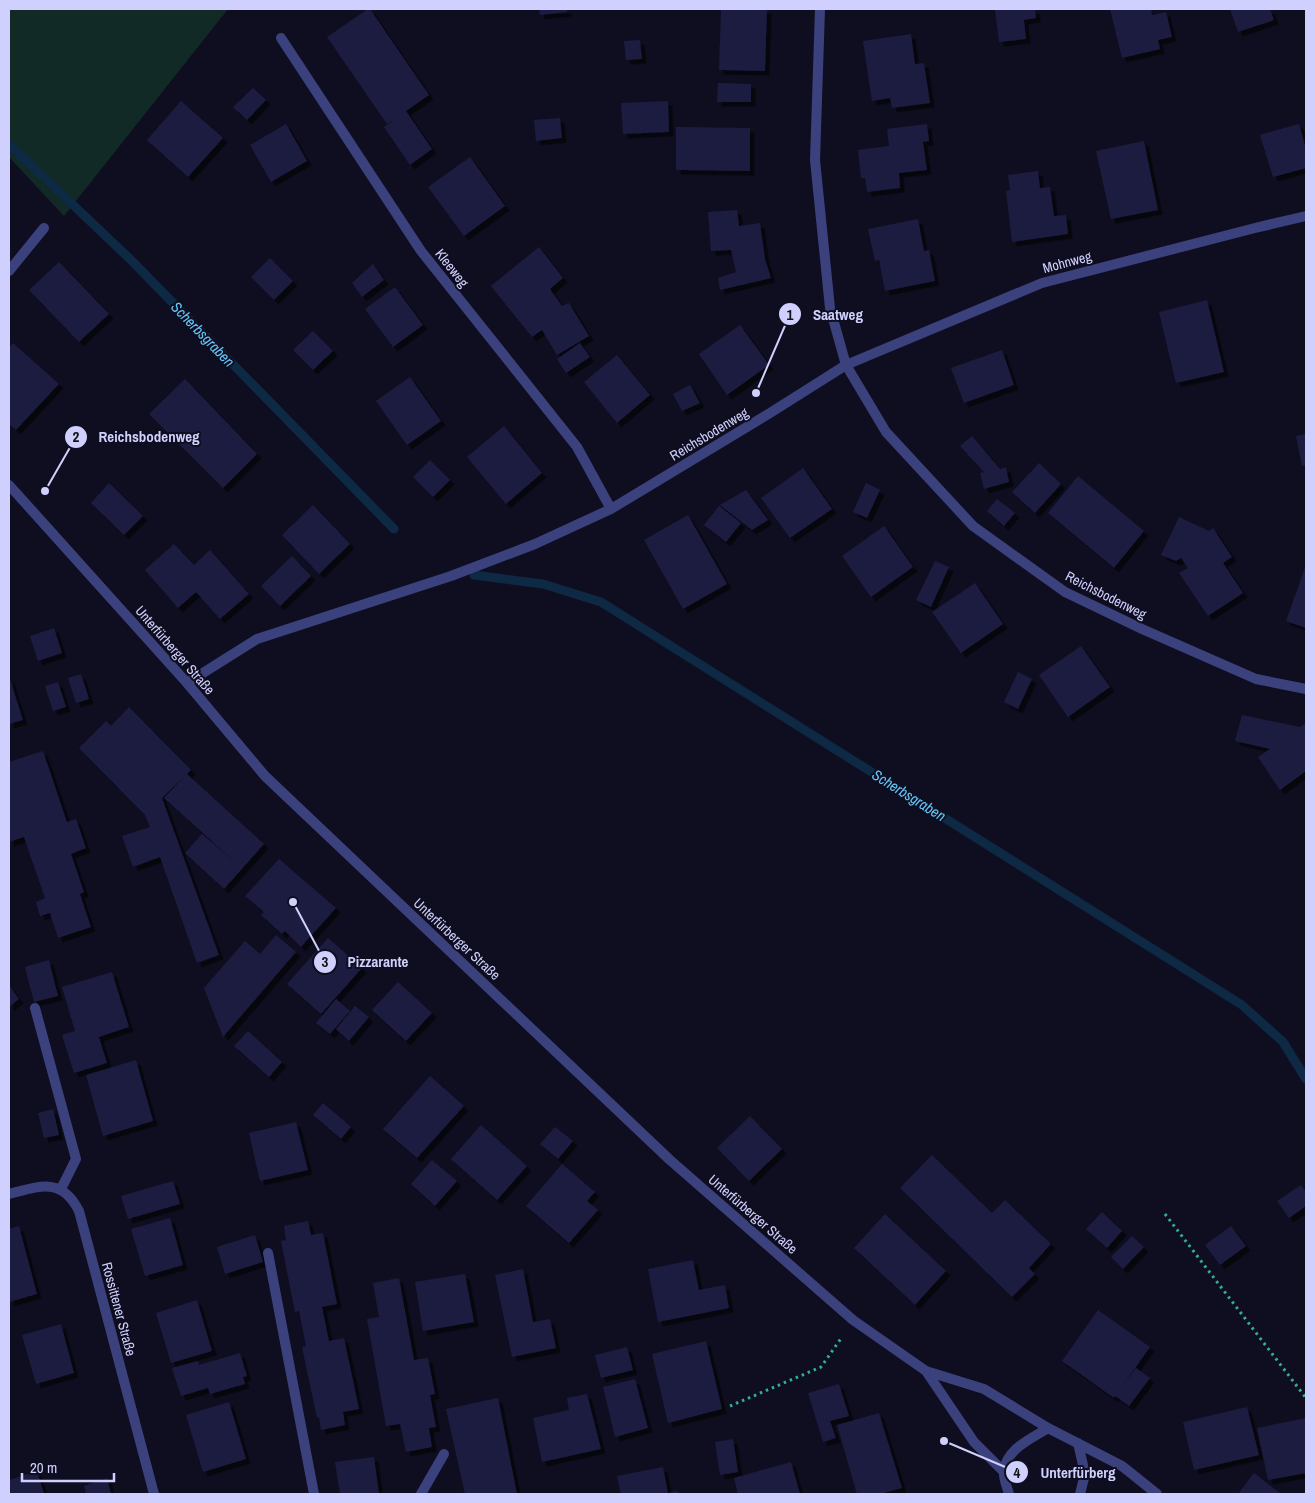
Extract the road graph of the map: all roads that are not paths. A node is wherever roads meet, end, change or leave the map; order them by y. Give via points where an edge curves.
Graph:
1 (820, 9) edge
2 (280, 38) dead end
3 (1306, 216) edge
4 (44, 228) dead end
5 (9, 271) edge
6 (846, 365) junction
7 (9, 485) edge
8 (611, 509) junction
9 (187, 682) junction
10 (1306, 690) edge
11 (35, 1008) dead end
12 (61, 1189) junction
13 (9, 1194) edge
14 (268, 1253) dead end
15 (926, 1370) junction
16 (1048, 1428) junction
17 (1078, 1443) junction
18 (444, 1454) dead end
19 (1004, 1472) junction
20 (154, 1494) edge
21 (314, 1494) edge
22 (421, 1494) edge
23 (1009, 1494) edge
24 (1080, 1494) edge
25 (1157, 1494) edge

1 - 6 street via 815,160 830,308
2 - 8 street, Kleeweg via 421,252 577,447
3 - 6 street, Mohnweg via 1042,283
4 - 5 street
6 - 8 street, Reichsbodenweg
6 - 10 street, Reichsbodenweg via 886,432 973,526 1065,592 1256,679
7 - 9 street, Unterfürberger Straße
8 - 9 street, Reichsbodenweg via 535,544 451,576 257,639
9 - 15 street, Unterfürberger Straße via 265,776 670,1160 853,1320
11 - 12 street via 76,1159
12 - 13 street via 44,1186
12 - 20 street, Rossittener Straße via 75,1202 79,1211
14 - 21 street
15 - 16 street, Unterfürberger Straße via 984,1389
15 - 19 street, Unterfürberger Straße via 974,1442
16 - 17 street, Unterfürberger Straße
16 - 19 street via 1015,1449 1007,1458
17 - 24 street via 1085,1474
17 - 25 street, Unterfürberger Straße via 1122,1466
18 - 22 street
19 - 23 street

